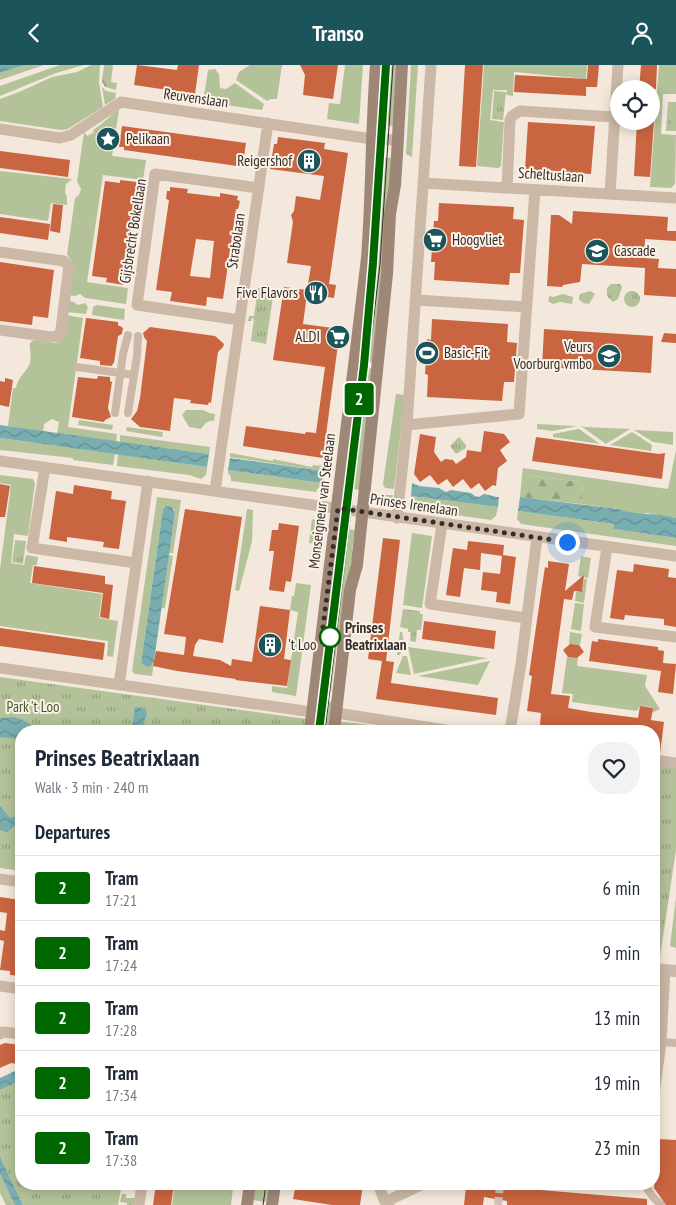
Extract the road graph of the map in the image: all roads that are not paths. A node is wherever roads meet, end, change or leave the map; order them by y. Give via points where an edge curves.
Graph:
1 (376, 65) edge
2 (402, 65) edge
3 (431, 65) edge
4 (618, 65) edge
5 (617, 80) edge
6 (610, 117) edge
7 (268, 123) junction
8 (0, 129) edge
9 (613, 130) edge
10 (372, 139) junction
11 (398, 140) junction
12 (423, 183) junction
13 (259, 188) junction
14 (507, 188) junction
15 (535, 189) junction
16 (610, 194) junction
17 (676, 198) edge
18 (0, 252) edge
19 (417, 300) junction
20 (527, 307) junction
21 (240, 320) junction
22 (0, 330) edge
23 (128, 335) dead end
24 (138, 336) dead end
25 (123, 354) junction
26 (137, 356) junction
27 (77, 367) dead end
28 (120, 373) junction
29 (134, 375) junction
30 (117, 392) junction
31 (131, 394) junction
32 (408, 425) junction
33 (0, 461) edge
34 (45, 467) junction
35 (148, 481) junction
36 (215, 491) junction
37 (338, 508) junction
38 (361, 513) junction
39 (397, 518) junction
40 (442, 524) junction
41 (537, 538) junction
42 (606, 547) junction
43 (676, 556) edge
44 (136, 563) junction
45 (526, 617) junction
46 (676, 637) edge
47 (0, 668) edge
48 (119, 685) junction
49 (312, 712) junction
50 (337, 713) junction
51 (311, 725) edge
52 (335, 725) edge
53 (414, 725) edge
54 (511, 725) edge
55 (660, 761) edge
56 (676, 763) edge
57 (0, 879) edge
58 (15, 881) edge
59 (665, 970) edge
60 (0, 985) edge
61 (15, 988) edge
62 (0, 1034) edge
63 (15, 1034) edge
64 (661, 1042) junction
65 (676, 1043) edge
66 (660, 1049) edge
67 (141, 1190) edge
68 (249, 1190) edge
69 (274, 1190) edge
70 (380, 1190) edge
71 (412, 1190) edge
72 (648, 1190) edge
73 (386, 1204) edge
74 (139, 1205) edge
75 (247, 1205) edge
76 (272, 1205) edge
77 (661, 1205) edge

1 - 10 main road, Monseigneur van Steelaan
2 - 11 main road
3 - 12 street
4 - 5 street
6 - 14 street via 516,113 510,120
7 - 8 street, Reuvenslaan via 121,102 60,138
7 - 10 street, Reuvenslaan
7 - 13 street, Strabolaan
9 - 16 street
10 - 11 street, Reuvenslaan
10 - 37 main road, Monseigneur van Steelaan via 367,258
11 - 38 main road
12 - 14 street, Scheltuslaan
12 - 19 street
13 - 21 street, Strabolaan
13 - 21 street, Gijsbrecht Bokellaan via 155,174 137,305
14 - 15 street, Scheltuslaan
15 - 16 street, Scheltuslaan
15 - 20 street
16 - 17 street, Scheltuslaan
18 - 22 street via 64,261 69,266 59,336
19 - 20 street
19 - 32 street
20 - 32 street via 519,414
21 - 36 street, Strabolaan
23 - 25 street
24 - 26 street
25 - 26 street
25 - 28 street
26 - 29 street
27 - 28 street
28 - 29 street
28 - 30 street
29 - 31 street
30 - 31 street
30 - 31 street via 115,412 126,413
32 - 39 street
33 - 34 street, Prinses Irenelaan
34 - 35 street, Prinses Irenelaan
34 - 44 street via 32,548
35 - 36 street, Prinses Irenelaan
35 - 44 street
36 - 37 street, Prinses Irenelaan
37 - 38 street, Prinses Irenelaan
37 - 49 main road, Monseigneur van Steelaan
38 - 39 street, Prinses Irenelaan
38 - 50 main road
39 - 40 street, Prinses Irenelaan
40 - 41 street, Prinses Irenelaan
40 - 45 street via 430,604
41 - 42 street, Prinses Irenelaan
41 - 45 street
42 - 43 street, Prinses Irenelaan
42 - 46 street via 595,627
44 - 48 street
45 - 54 street
47 - 48 street
48 - 49 street
49 - 51 main road, Monseigneur van Steelaan
50 - 52 main road
50 - 53 street
55 - 56 street
57 - 58 street
59 - 64 street
60 - 61 street
62 - 63 street
64 - 65 street
64 - 66 street
67 - 74 street
68 - 75 main road
69 - 76 main road
70 - 73 street
71 - 73 street
72 - 77 street

